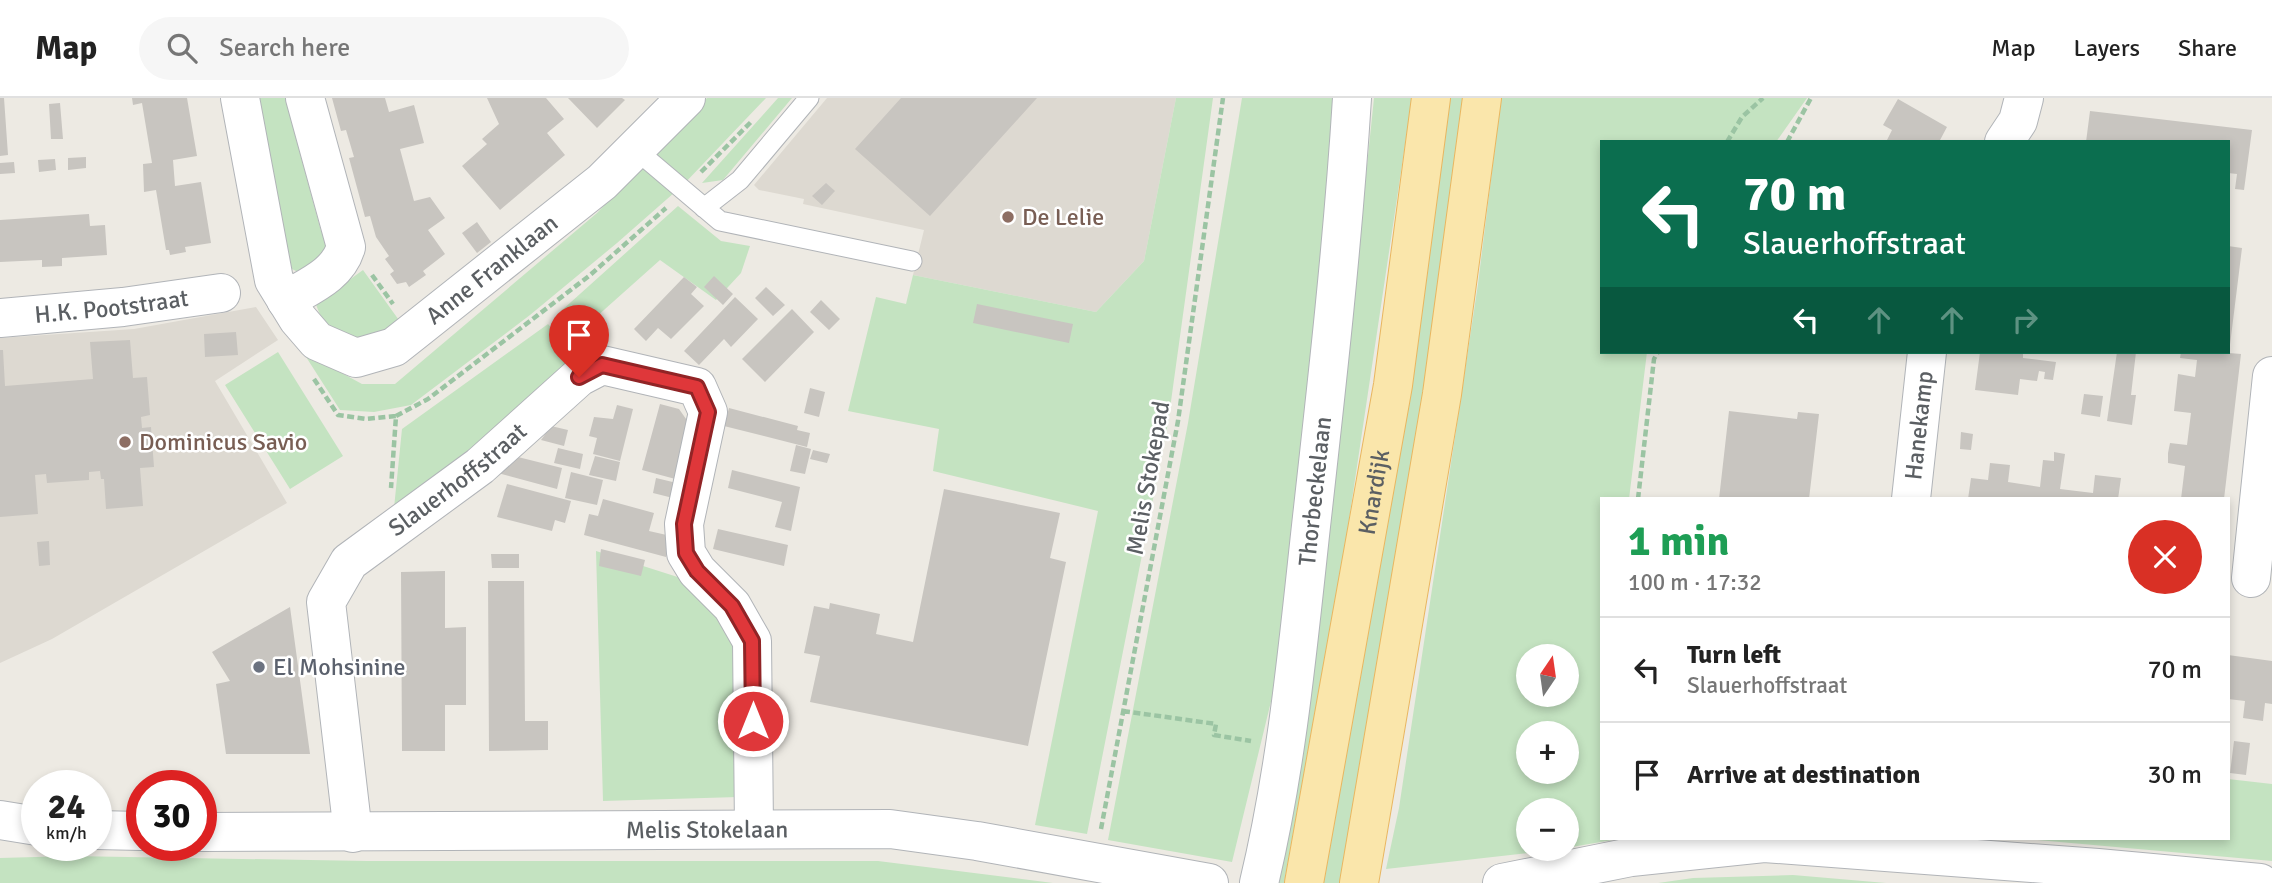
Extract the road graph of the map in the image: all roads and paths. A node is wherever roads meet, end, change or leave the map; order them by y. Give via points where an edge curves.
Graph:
1 (240, 98) edge
2 (305, 98) edge
3 (686, 98) edge
4 (810, 98) edge
5 (1223, 98) edge
6 (1352, 98) edge
7 (1431, 98) edge
8 (1482, 98) edge
9 (1763, 98) edge
10 (1811, 98) edge
11 (2024, 98) edge
12 (756, 117) dead end
13 (1728, 140) edge
14 (1788, 140) edge
15 (2005, 140) edge
16 (635, 149) junction
17 (682, 192) junction
18 (704, 208) junction
19 (342, 259) junction
20 (912, 261) dead end
21 (221, 293) dead end
22 (286, 300) junction
23 (0, 318) edge
24 (413, 332) junction
25 (1657, 354) edge
26 (1927, 354) edge
27 (311, 374) dead end
28 (2272, 376) edge
29 (396, 416) junction
30 (1638, 497) edge
31 (1911, 497) edge
32 (389, 531) junction
33 (2250, 585) edge
34 (1123, 711) junction
35 (1250, 741) dead end
36 (0, 820) edge
37 (21, 823) edge
38 (754, 828) junction
39 (217, 832) edge
40 (353, 833) junction
41 (1094, 862) junction
42 (1262, 872) edge
43 (1209, 883) edge
44 (1304, 883) edge
45 (1359, 883) edge
46 (1502, 883) edge
47 (2260, 883) edge

1 - 22 street, Anne Franklaan via 274,280
2 - 19 street via 343,229
3 - 16 street, Anne Franklaan
4 - 18 lane via 740,180
5 - 34 path, Melis Stokepad via 1178,421
6 - 42 street, Thorbeckelaan via 1344,233 1303,595
7 - 44 main road, Knardijk via 1393,385
8 - 45 main road, Knardijk via 1442,394
9 - 13 path via 1742,117
10 - 14 path
11 - 15 street via 2018,121
12 - 17 path
16 - 17 lane
16 - 24 street, Anne Franklaan via 601,183
17 - 18 lane
17 - 29 path via 589,276 428,399
18 - 20 lane via 720,220
19 - 22 street via 332,272
19 - 24 path via 363,262
21 - 23 street, H.K. Pootstraat
22 - 24 street, Anne Franklaan via 317,341 356,358 394,347
25 - 30 path
26 - 31 street, Hanekamp
27 - 29 path via 338,415 366,419
28 - 33 street
29 - 32 path
32 - 38 street, Slauerhoffstraat via 480,466 579,377 602,365 697,387 708,412 684,524 686,553 732,606 752,641
32 - 40 street, Slauerhoffstraat via 349,562 326,602
34 - 35 path via 1216,724 1214,735
34 - 41 path, Melis Stokepad
36 - 37 street
38 - 40 street, Melis Stokelaan
38 - 41 street, Melis Stokelaan via 890,829
39 - 40 street, Melis Stokelaan
41 - 43 street, Melis Stokelaan
46 - 47 street via 1631,857 1764,843

